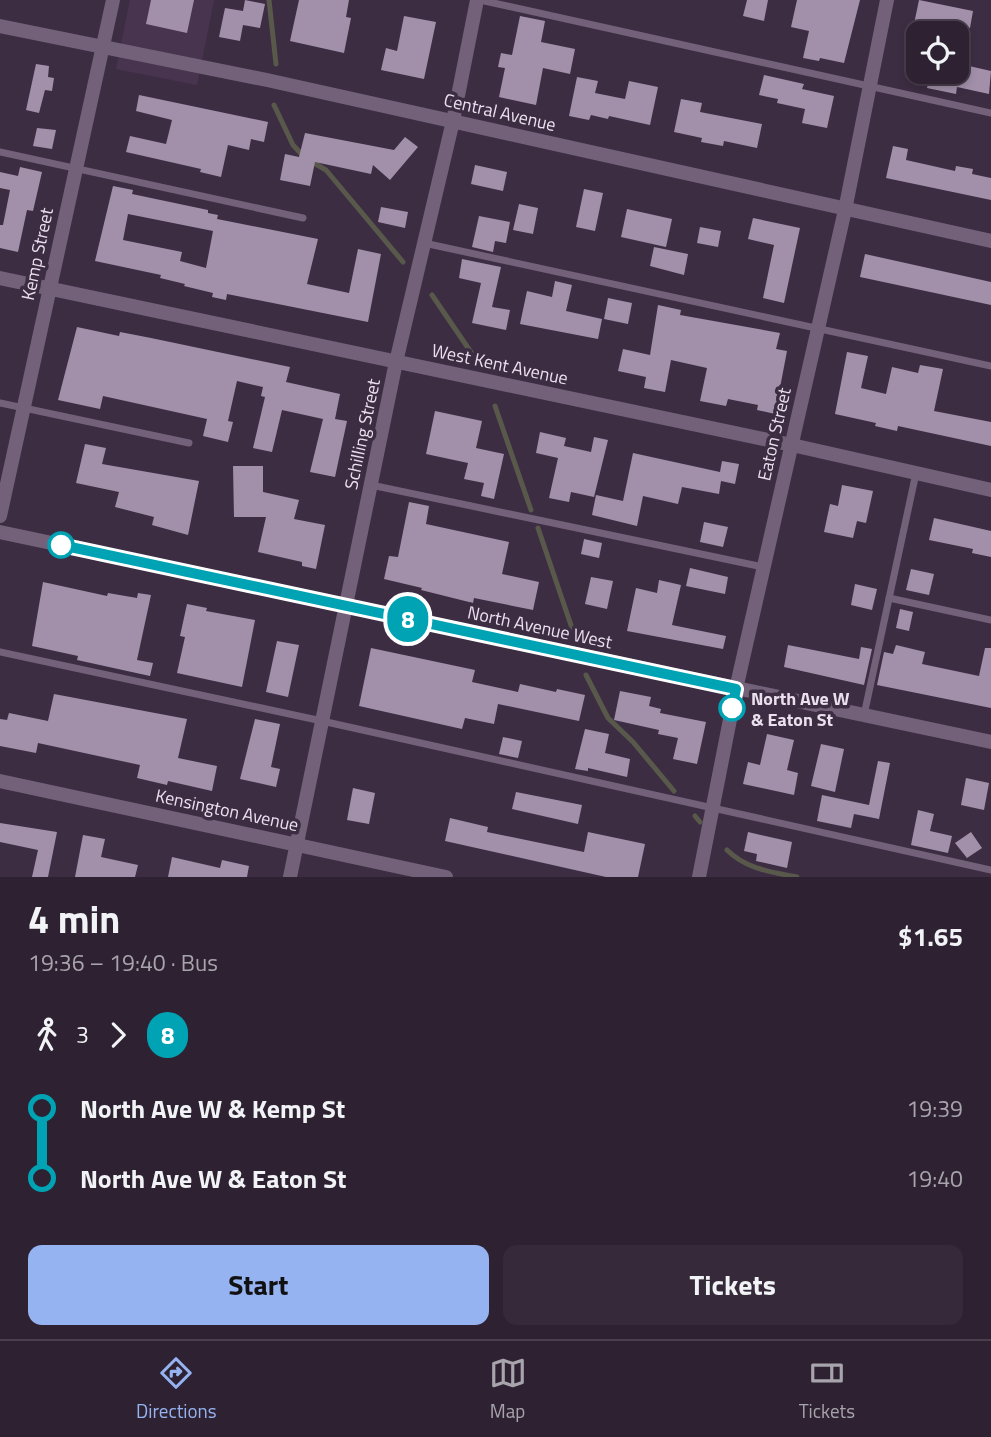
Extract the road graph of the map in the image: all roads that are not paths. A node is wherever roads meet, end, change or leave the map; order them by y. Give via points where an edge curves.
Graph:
1 (113, 0) edge
2 (478, 0) edge
3 (887, 0) edge
4 (0, 26) edge
5 (102, 48) junction
6 (870, 86) junction
7 (991, 113) edge
8 (453, 121) junction
9 (0, 152) edge
10 (76, 168) junction
11 (845, 210) junction
12 (303, 218) dead end
13 (991, 241) edge
14 (424, 243) junction
15 (0, 278) edge
16 (50, 288) junction
17 (818, 328) junction
18 (396, 362) junction
19 (991, 366) edge
20 (0, 403) edge
21 (23, 408) junction
22 (189, 443) dead end
23 (792, 445) junction
24 (916, 473) junction
25 (371, 485) junction
26 (991, 490) edge
27 (0, 516) edge
28 (0, 532) edge
29 (764, 567) junction
30 (889, 598) junction
31 (346, 605) junction
32 (991, 620) edge
33 (0, 652) edge
34 (736, 689) junction
35 (864, 715) junction
36 (322, 721) junction
37 (991, 742) edge
38 (0, 782) edge
39 (712, 808) junction
40 (297, 844) junction
41 (991, 870) edge
42 (290, 877) edge
43 (446, 877) edge
44 (699, 877) edge

1 - 5 street, Kemp Street
2 - 6 lane
2 - 8 street, Schilling Street
3 - 6 street, Eaton Street
4 - 5 street, Central Avenue
5 - 8 street, Central Avenue
5 - 10 street, Kemp Street
6 - 7 lane
6 - 11 street, Eaton Street
8 - 11 street, Central Avenue
8 - 14 street, Schilling Street
9 - 10 lane
10 - 12 lane
10 - 16 street, Kemp Street
11 - 13 street, Central Avenue
11 - 17 street, Eaton Street
14 - 17 lane
14 - 18 street, Schilling Street
15 - 16 street, West Kent Avenue
16 - 18 street, West Kent Avenue
16 - 21 street, Kemp Street
17 - 19 lane
17 - 23 street, Eaton Street
18 - 23 street, West Kent Avenue
18 - 25 street, Schilling Street
20 - 21 lane
21 - 22 lane
21 - 27 street, Kemp Street
23 - 24 street, West Kent Avenue
23 - 29 street, Eaton Street
24 - 26 street, West Kent Avenue
24 - 30 lane
25 - 29 lane
25 - 31 street, Schilling Street
28 - 31 street, North Avenue West
29 - 34 street, Eaton Street
30 - 32 lane
30 - 35 lane
31 - 34 street, North Avenue West
31 - 36 street, Schilling Street
33 - 36 lane
34 - 35 street, North Avenue West
34 - 39 street, Eaton Street
35 - 37 street, North Avenue West
36 - 39 lane
36 - 40 street, Schilling Street
38 - 40 street, Kensington Avenue
39 - 41 lane
39 - 44 street, Eaton Street
40 - 42 street, Schilling Street
40 - 43 street, Kensington Avenue

